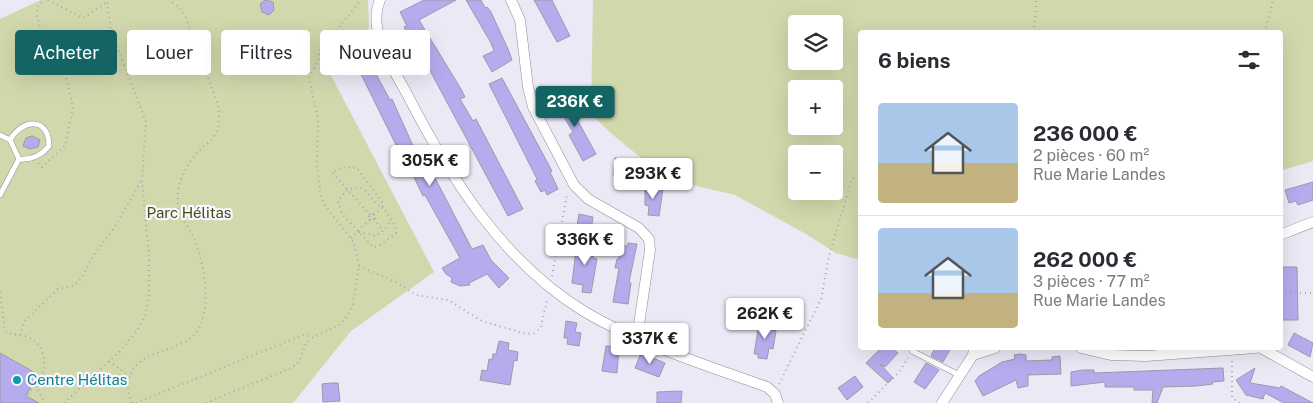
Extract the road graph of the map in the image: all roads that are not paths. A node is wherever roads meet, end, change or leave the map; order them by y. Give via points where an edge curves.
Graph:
1 (380, 0) edge
2 (511, 0) edge
3 (0, 135) edge
4 (10, 140) junction
5 (19, 159) junction
6 (0, 195) edge
7 (1313, 222) edge
8 (1283, 234) edge
9 (637, 338) junction
10 (1088, 350) edge
11 (1240, 350) edge
12 (1264, 350) edge
13 (912, 351) road end
14 (973, 351) edge
15 (959, 375) junction
16 (1313, 377) edge
17 (777, 398) edge
18 (942, 403) edge

1 - 9 street via 375,12 375,26 384,51 453,178 520,262 550,288 586,312
2 - 9 street via 520,20 533,107 574,185 588,199 639,228 649,239
3 - 4 lane
4 - 5 lane
4 - 5 lane via 21,126 36,124 46,133 49,146 44,153
5 - 6 lane
7 - 8 street
9 - 17 street via 767,387
10 - 11 street via 1126,356
12 - 16 street
13 - 15 lane
14 - 15 street
15 - 18 street

